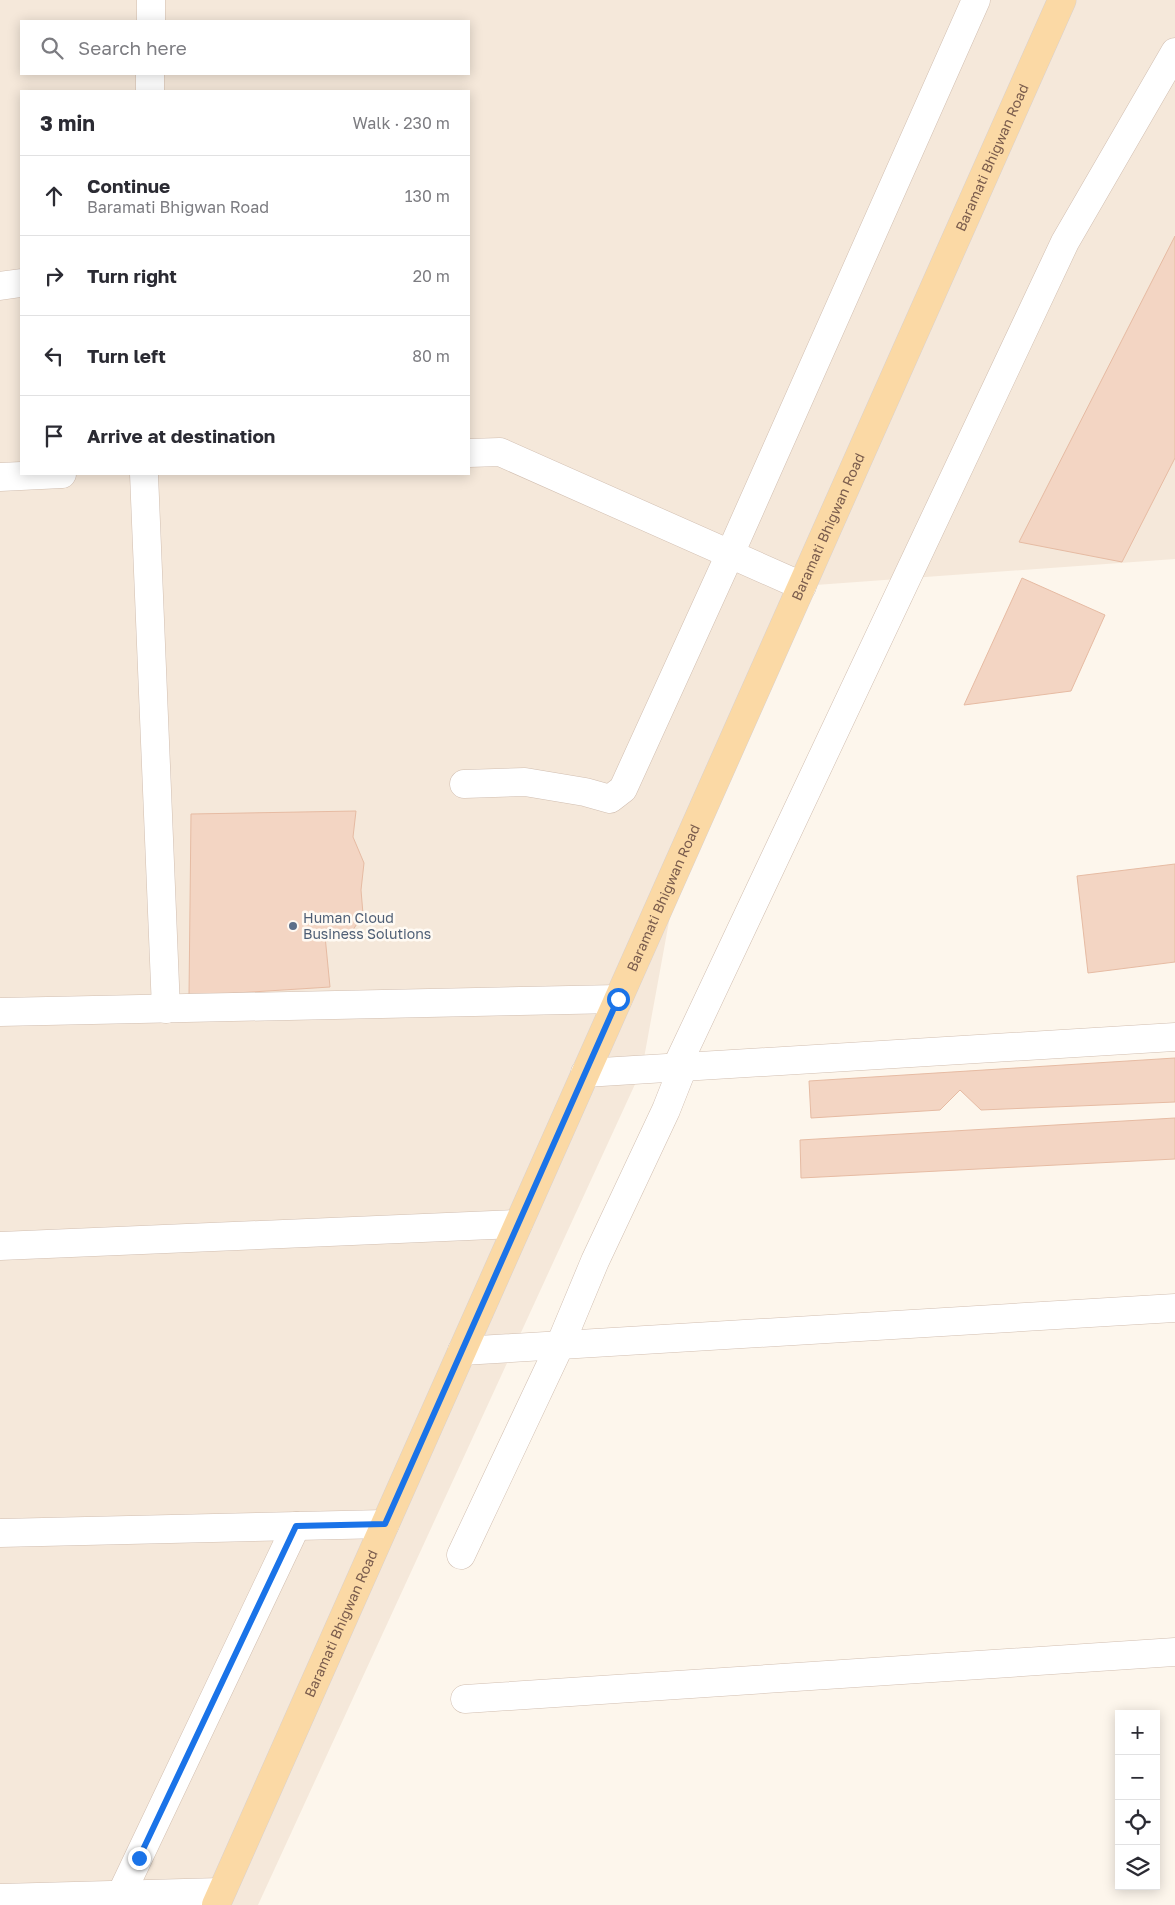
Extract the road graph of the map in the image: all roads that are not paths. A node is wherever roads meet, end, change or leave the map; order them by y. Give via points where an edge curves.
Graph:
1 (151, 0) edge
2 (976, 0) edge
3 (1062, 0) edge
4 (151, 20) edge
5 (1175, 52) edge
6 (150, 75) edge
7 (150, 90) edge
8 (20, 283) edge
9 (0, 286) edge
10 (470, 454) edge
11 (41, 475) edge
12 (144, 475) edge
13 (0, 477) edge
14 (730, 554) junction
15 (802, 586) junction
16 (464, 784) dead end
17 (618, 999) junction
18 (166, 1009) junction
19 (0, 1012) edge
20 (1175, 1037) edge
21 (679, 1067) junction
22 (585, 1073) junction
23 (518, 1224) junction
24 (0, 1246) edge
25 (1175, 1308) edge
26 (560, 1345) junction
27 (462, 1351) junction
28 (385, 1524) junction
29 (296, 1526) junction
30 (0, 1533) edge
31 (461, 1555) dead end
32 (1175, 1652) edge
33 (465, 1699) dead end
34 (0, 1898) edge
35 (218, 1899) edge
36 (118, 1900) edge

1 - 4 street
2 - 14 street
3 - 15 main road, Baramati Bhigwan Road
5 - 21 street via 1065,242
6 - 7 street
8 - 9 street
10 - 14 street via 500,452
11 - 13 street
12 - 18 street
14 - 15 street
14 - 16 street via 623,789 610,799 525,782
15 - 17 main road, Baramati Bhigwan Road
17 - 18 street
17 - 22 main road, Baramati Bhigwan Road
18 - 19 street
20 - 21 street
21 - 22 street
21 - 26 street via 666,1110 595,1261
22 - 23 main road, Baramati Bhigwan Road
23 - 24 street
23 - 27 main road, Baramati Bhigwan Road
25 - 26 street
26 - 27 street
26 - 31 street
27 - 28 main road, Baramati Bhigwan Road
28 - 29 street
28 - 35 main road, Baramati Bhigwan Road
29 - 30 street
29 - 36 street
32 - 33 street
34 - 36 street
35 - 36 street

